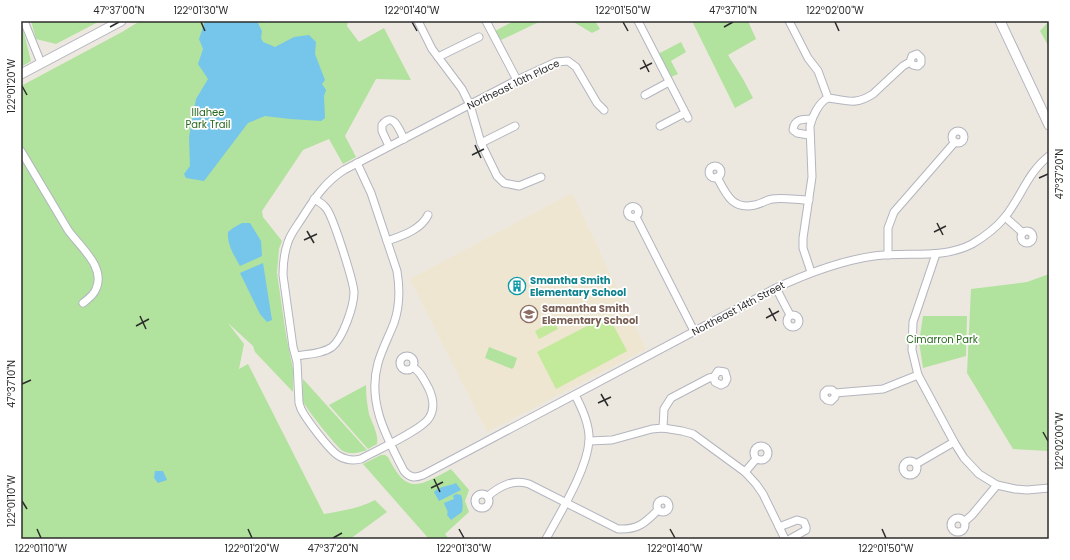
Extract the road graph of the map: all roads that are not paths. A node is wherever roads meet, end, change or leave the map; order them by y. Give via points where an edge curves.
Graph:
1 (24, 21) edge
2 (121, 21) edge
3 (418, 21) edge
4 (486, 21) edge
5 (638, 21) edge
6 (789, 21) edge
7 (1000, 21) edge
8 (479, 37) dead end
9 (438, 57) junction
10 (910, 62) dead end
11 (41, 63) junction
12 (21, 74) edge
13 (517, 80) junction
14 (669, 82) junction
15 (646, 95) dead end
16 (828, 98) junction
17 (470, 105) junction
18 (604, 110) dead end
19 (812, 119) junction
20 (1049, 125) edge
21 (515, 126) dead end
22 (660, 126) dead end
23 (809, 135) junction
24 (404, 139) junction
25 (955, 142) dead end
26 (481, 143) junction
27 (389, 146) junction
28 (21, 151) edge
29 (1049, 156) edge
30 (357, 163) junction
31 (541, 177) dead end
32 (717, 177) dead end
33 (314, 199) junction
34 (809, 200) junction
35 (428, 215) dead end
36 (636, 217) dead end
37 (1005, 217) junction
38 (1023, 233) dead end
39 (387, 241) junction
40 (888, 254) junction
41 (936, 254) junction
42 (811, 272) junction
43 (776, 288) junction
44 (83, 303) dead end
45 (790, 315) dead end
46 (694, 331) junction
47 (296, 356) junction
48 (413, 366) dead end
49 (918, 375) junction
50 (714, 377) dead end
51 (835, 393) dead end
52 (575, 395) junction
53 (663, 428) junction
54 (589, 441) junction
55 (954, 442) junction
56 (390, 444) junction
57 (756, 458) dead end
58 (916, 464) dead end
59 (745, 472) junction
60 (997, 485) junction
61 (1049, 488) edge
62 (488, 496) dead end
63 (565, 502) junction
64 (658, 510) dead end
65 (964, 522) dead end
66 (779, 527) junction
67 (546, 539) edge
68 (785, 539) edge
69 (790, 539) edge

1 - 11 street
2 - 11 street
3 - 9 street
4 - 13 street
5 - 14 street
6 - 16 street via 808,58 818,71
7 - 20 street
8 - 9 street
9 - 17 street via 459,83
10 - 16 street via 868,97 851,102
11 - 12 street
13 - 17 street, Northeast 10th Place
13 - 18 street, Northeast 10th Place via 556,62 568,61 576,67 597,103
14 - 15 street
14 - 22 street via 686,115
16 - 19 street
17 - 24 street, Northeast 10th Place
17 - 26 street
19 - 23 street
19 - 23 street via 796,121 793,130
21 - 26 street
23 - 34 street via 812,167
24 - 27 street, Northeast 10th Place
24 - 27 street via 395,122 385,121 382,131
25 - 40 street via 894,212 888,228
26 - 31 street via 500,180 519,186
27 - 30 street, Northeast 10th Place
28 - 44 street via 68,230 94,262 99,280 96,290
29 - 37 street, Northeast 14th Street via 1031,175
30 - 33 street, Northeast 10th Place via 335,175
30 - 39 street via 370,189
32 - 34 street via 734,204 741,206 756,205 778,198
33 - 47 street, Northeast 10th Place via 291,234 283,265
33 - 47 street via 326,208 332,219 353,282 353,302 342,332 333,346 322,352
34 - 42 street via 803,248
35 - 39 street via 415,229
36 - 46 street
37 - 38 street
37 - 41 street, Northeast 14th Street via 991,231 971,244
39 - 56 street via 397,271 399,297 394,323 378,362 374,390 378,415
40 - 41 street, Northeast 14th Street
40 - 42 street, Northeast 14th Street via 848,260
41 - 49 street via 913,322 912,350
42 - 43 street, Northeast 14th Street
43 - 45 street
43 - 46 street, Northeast 14th Street
46 - 52 street, Northeast 14th Street
47 - 56 street, Northeast 10th Place via 301,409 334,454 355,460
48 - 56 street via 422,375 432,395 432,412 421,427
49 - 51 street via 883,389
49 - 55 street
50 - 53 street via 671,398 664,409
52 - 54 street via 584,417
52 - 56 street, Northeast 14th Street via 414,478 404,471
53 - 54 street via 612,440
53 - 59 street via 693,434
54 - 63 street via 579,475
55 - 58 street
55 - 60 street via 971,467
57 - 59 street
59 - 66 street via 763,494
60 - 61 street via 1027,490
60 - 65 street
62 - 63 street via 510,483 522,482
63 - 64 street via 618,529 637,527
63 - 67 street
66 - 68 street
66 - 69 street via 797,520 804,522 806,530

